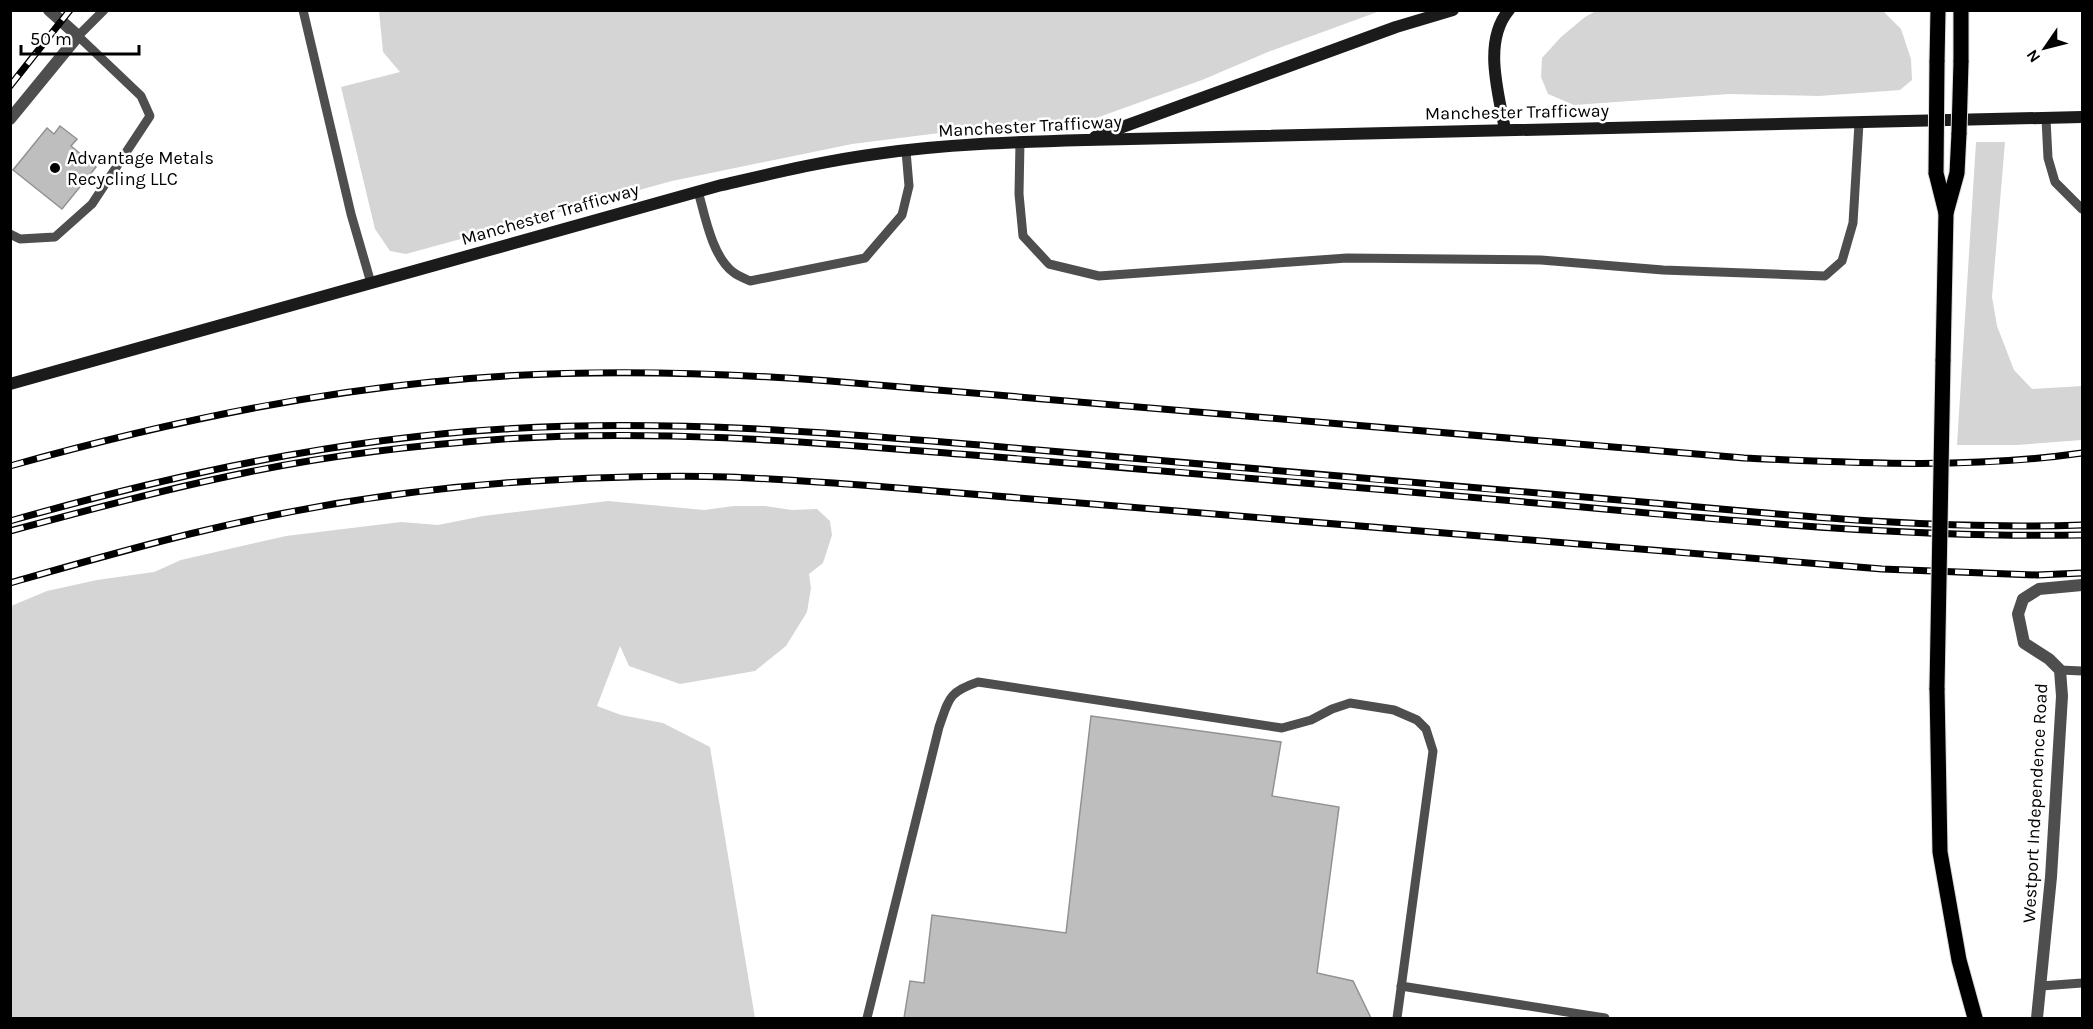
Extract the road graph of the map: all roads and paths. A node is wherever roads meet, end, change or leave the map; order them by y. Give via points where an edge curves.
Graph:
1 (49, 10) edge
2 (104, 10) edge
3 (303, 10) edge
4 (1453, 10) edge
5 (1509, 10) edge
6 (1938, 10) edge
7 (1961, 10) edge
8 (78, 36) junction
9 (2082, 117) edge
10 (10, 119) edge
11 (2046, 119) junction
12 (1859, 123) junction
13 (1505, 130) junction
14 (1086, 140) junction
15 (1020, 142) junction
16 (906, 151) junction
17 (698, 191) junction
18 (2082, 209) edge
19 (1946, 213) junction
20 (10, 234) edge
21 (371, 283) junction
22 (10, 384) edge
23 (2082, 585) edge
24 (2060, 670) junction
25 (2082, 671) edge
26 (2082, 983) edge
27 (1401, 986) junction
28 (2041, 986) junction
29 (867, 1018) edge
30 (1397, 1018) edge
31 (1605, 1018) edge
32 (1975, 1018) edge
33 (2037, 1018) edge

1 - 8 street
2 - 8 lane
3 - 21 lane
4 - 14 main road via 1396,27
5 - 13 main road via 1496,38 1494,63
6 - 19 main road, bridge via 1936,173
7 - 19 main road, bridge via 1957,173
8 - 10 street
8 - 20 lane via 141,96 150,116 92,204 55,237 20,239
9 - 11 main road, Manchester Trafficway
11 - 12 main road, Manchester Trafficway
11 - 18 lane via 2048,158 2055,182
12 - 13 main road, Manchester Trafficway
12 - 15 lane via 1852,223 1842,261 1825,276 1663,270 1541,260 1358,258 1099,276 1049,264 1023,236
13 - 14 main road, Manchester Trafficway
14 - 15 main road, Manchester Trafficway
15 - 16 main road, Manchester Trafficway
16 - 17 main road, Manchester Trafficway via 807,165
16 - 17 lane via 909,186 902,215 865,258 750,281 732,272 719,255
17 - 21 main road, Manchester Trafficway
19 - 32 main road, bridge via 1937,688 1940,852 1959,960
21 - 22 main road, Manchester Trafficway
23 - 24 street, Westport Independence Road via 2039,590 2023,599 2018,614 2024,643
24 - 25 lane
24 - 28 street, Westport Independence Road via 2060,746
26 - 28 lane
27 - 29 lane via 1433,751 1426,729 1417,720 1394,710 1350,703 1282,728 978,682 960,688 948,702 939,727
27 - 30 lane
27 - 31 lane
28 - 33 street, Westport Independence Road

